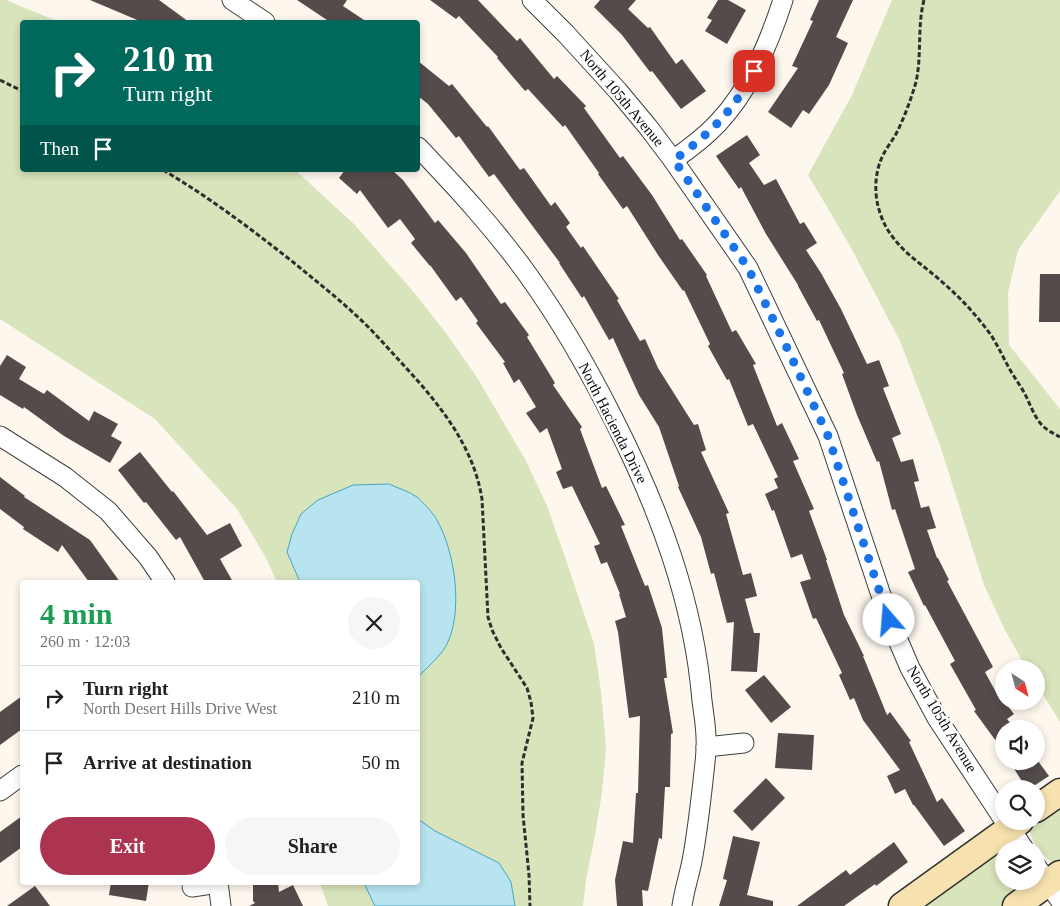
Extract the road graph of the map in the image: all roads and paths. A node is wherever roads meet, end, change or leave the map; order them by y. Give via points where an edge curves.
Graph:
1 (232, 0) edge
2 (532, 0) edge
3 (783, 0) edge
4 (924, 0) edge
5 (262, 20) edge
6 (0, 80) edge
7 (20, 90) edge
8 (420, 149) edge
9 (674, 160) junction
10 (166, 172) edge
11 (0, 436) edge
12 (1060, 437) edge
13 (164, 580) edge
14 (744, 743) dead end
15 (706, 747) junction
16 (20, 776) edge
17 (0, 791) edge
18 (1060, 792) edge
19 (995, 803) edge
20 (1045, 803) edge
21 (1009, 830) edge
22 (1051, 881) edge
23 (205, 885) edge
24 (218, 885) edge
25 (192, 887) dead end
26 (221, 906) edge
27 (530, 906) edge
28 (682, 906) edge
29 (902, 906) edge
30 (1016, 906) edge

1 - 5 street
2 - 9 street, North 105th Avenue via 618,91
3 - 9 street via 762,54 733,106 693,146
4 - 12 path via 915,83 900,125 879,166 876,190 879,210 889,232 901,247 973,312 998,346 1041,424
6 - 7 path
8 - 15 street, North Hacienda Drive via 473,206 528,275 597,386 641,475 671,553 687,608 700,677
9 - 19 street, North 105th Avenue via 748,268 828,436 889,620 910,668 937,718
10 - 27 path via 266,240 361,320 442,410 467,450 482,499 488,617 501,648 527,688 531,702 533,718 522,763 522,815
11 - 13 street via 64,477 108,511
14 - 15 street
15 - 28 street, North Hacienda Drive via 699,821
16 - 17 street
18 - 20 street
21 - 29 street
22 - 30 street
23 - 25 street
24 - 26 street

